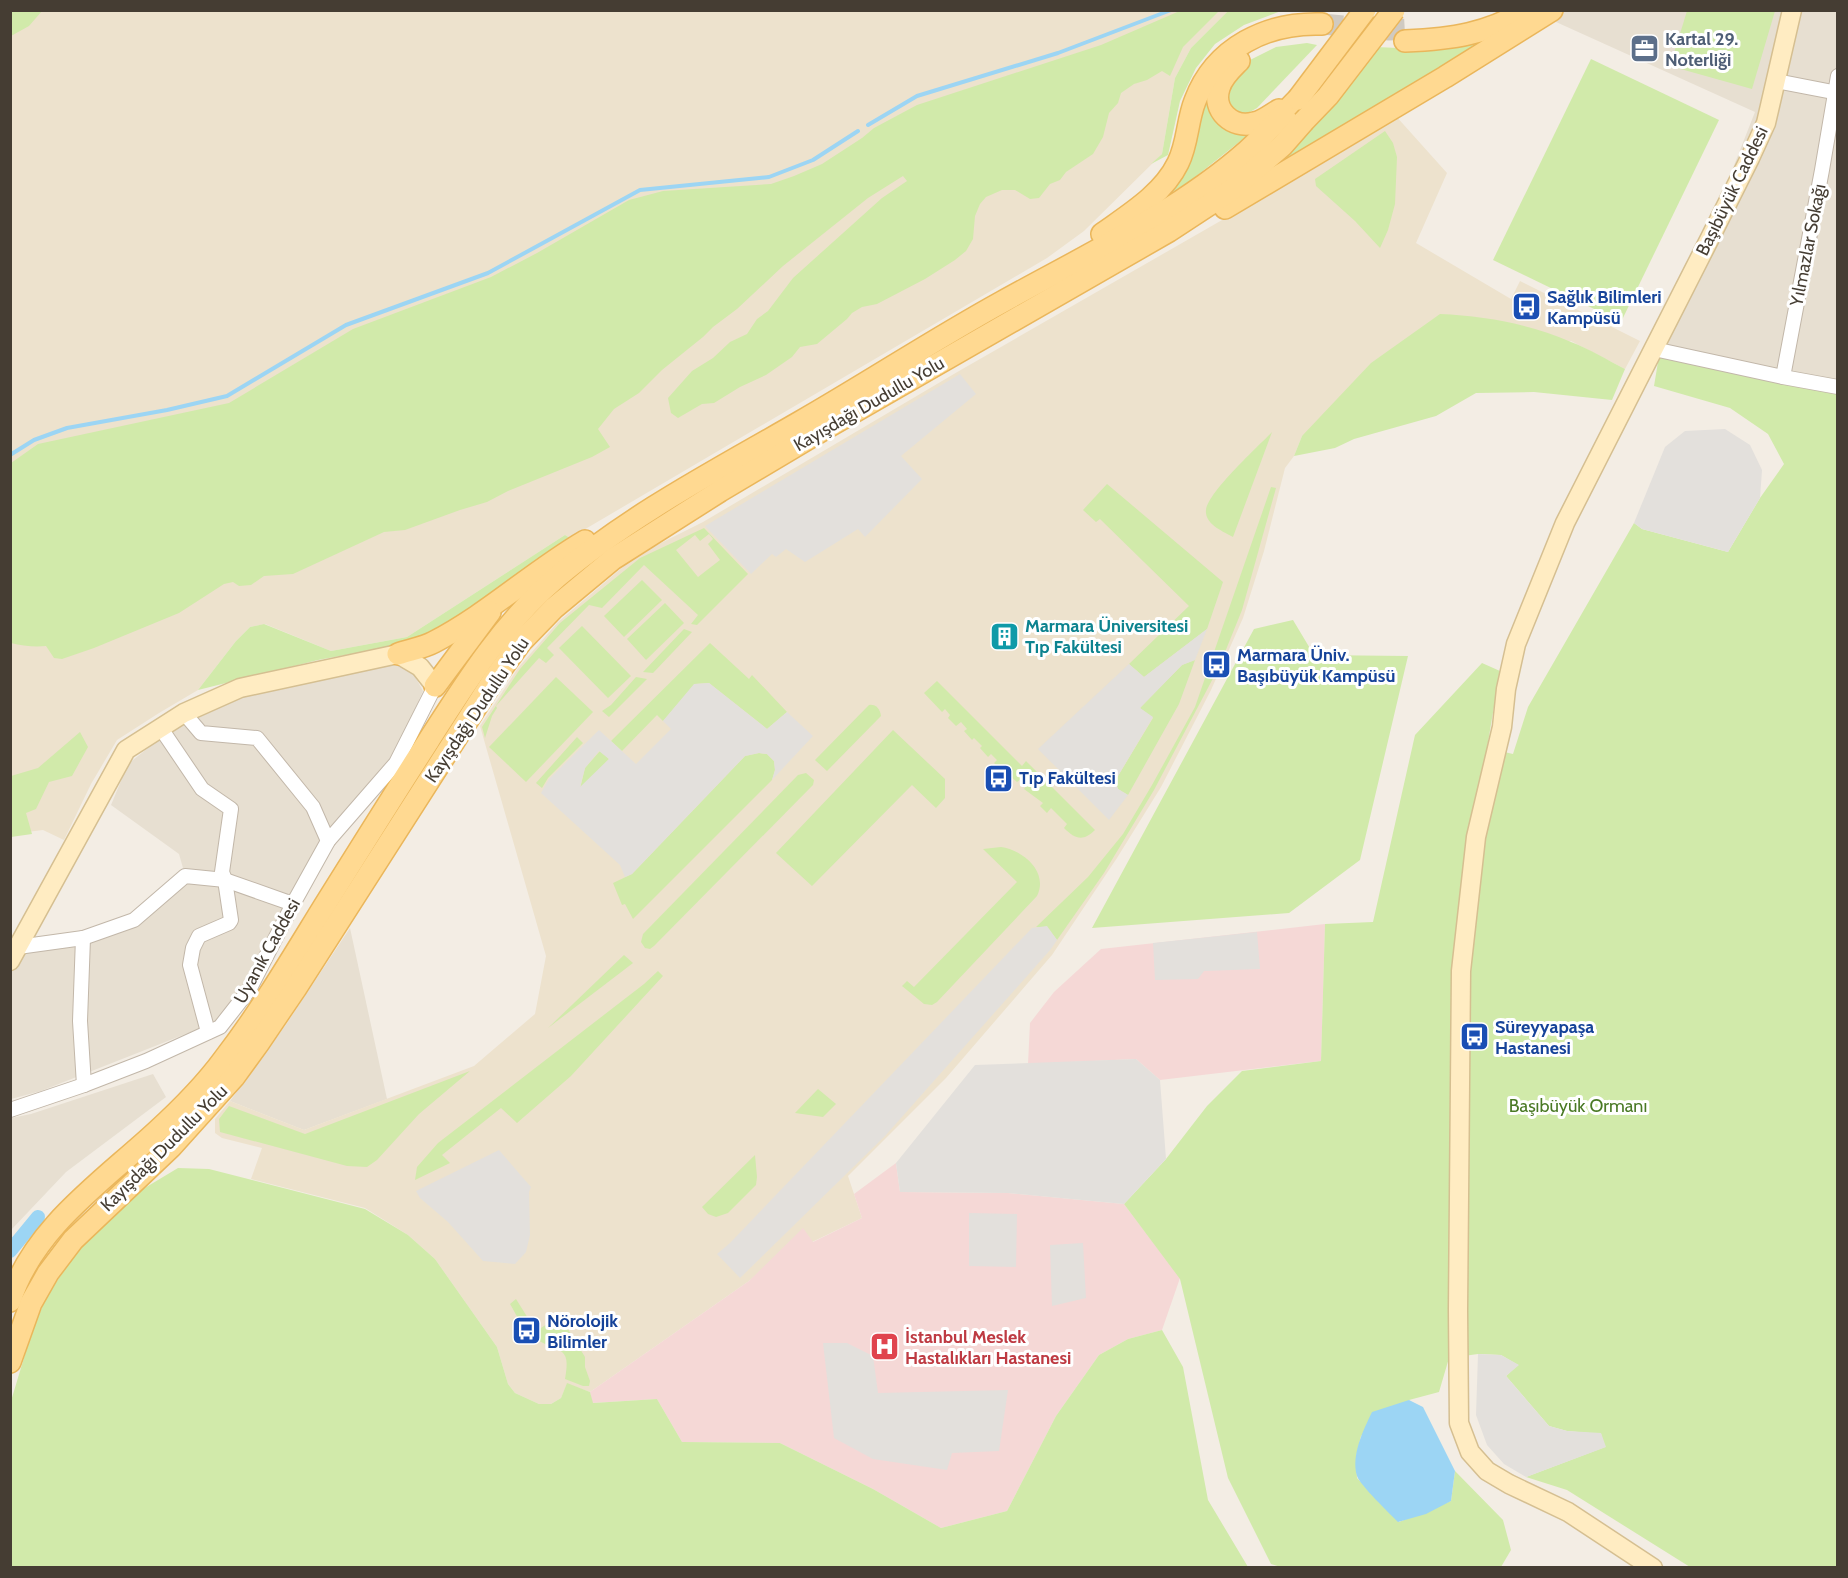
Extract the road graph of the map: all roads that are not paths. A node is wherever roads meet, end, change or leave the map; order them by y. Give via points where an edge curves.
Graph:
1 (1365, 10) edge
2 (1394, 10) edge
3 (1506, 10) edge
4 (1528, 10) edge
5 (1552, 10) edge
6 (1792, 10) edge
7 (1838, 76) edge
8 (1776, 81) junction
9 (1836, 93) edge
10 (1298, 99) junction
11 (1083, 281) junction
12 (1018, 293) junction
13 (1651, 356) junction
14 (1783, 377) junction
15 (1838, 387) edge
16 (676, 494) junction
17 (496, 604) junction
18 (398, 654) junction
19 (435, 686) junction
20 (184, 713) junction
21 (160, 727) junction
22 (328, 841) junction
23 (225, 880) junction
24 (293, 904) junction
25 (84, 938) junction
26 (14, 954) edge
27 (208, 1032) junction
28 (84, 1085) junction
29 (10, 1110) edge
30 (10, 1300) edge
31 (10, 1362) edge
32 (1653, 1568) edge

1 - 10 main road, Kayışdağı Dudullu Yolu, bridge
2 - 11 main road, Kayışdağı Dudullu Yolu, bridge via 1328,96 1282,146 1230,191
3 - 4 main road via 1407,35 1439,40 1479,33
5 - 11 main road via 1193,226
6 - 8 main road, Başıbüyük Caddesi
7 - 9 street, Yılmazlar Sokağı
8 - 9 street
8 - 13 main road, Başıbüyük Caddesi via 1766,123
9 - 14 street, Yılmazlar Sokağı
10 - 12 main road, Kayışdağı Dudullu Yolu via 1247,151 1195,191 1123,236
10 - 12 main road via 1254,123 1233,123 1224,117 1218,104 1218,89 1243,57 1284,39 1322,30 1301,23 1274,29 1236,48 1204,80 1178,163 1152,196
11 - 31 main road, Kayışdağı Dudullu Yolu via 720,490 613,559 554,608 521,642 494,679 296,988 234,1077 174,1144 73,1240 48,1273
12 - 16 main road, Kayışdağı Dudullu Yolu
13 - 14 street
13 - 32 main road, Başıbüyük Caddesi via 1565,523 1516,644 1502,727 1476,837 1461,971 1458,1310 1459,1423 1470,1452 1487,1471 1568,1512
14 - 15 street
16 - 17 main road via 557,557
16 - 30 main road, Kayışdağı Dudullu Yolu via 592,550 517,615 475,669 255,1019 213,1074 160,1129 52,1229 33,1255
17 - 18 main road via 432,644
17 - 19 main road
18 - 19 main road via 420,667
18 - 20 main road via 240,688
19 - 22 street, Uyanık Caddesi via 396,763
20 - 21 main road
20 - 22 street via 201,734 257,738 313,807
21 - 23 street via 202,789 231,809 222,872
21 - 26 main road via 126,750
22 - 24 street, Uyanık Caddesi
23 - 24 street
23 - 25 street via 185,876 134,920
23 - 27 street via 231,920 199,936 190,965
24 - 27 street, Uyanık Caddesi via 249,990 220,1027
25 - 26 street
25 - 28 street via 80,1021
27 - 28 street, Uyanık Caddesi
28 - 29 street, Uyanık Caddesi

